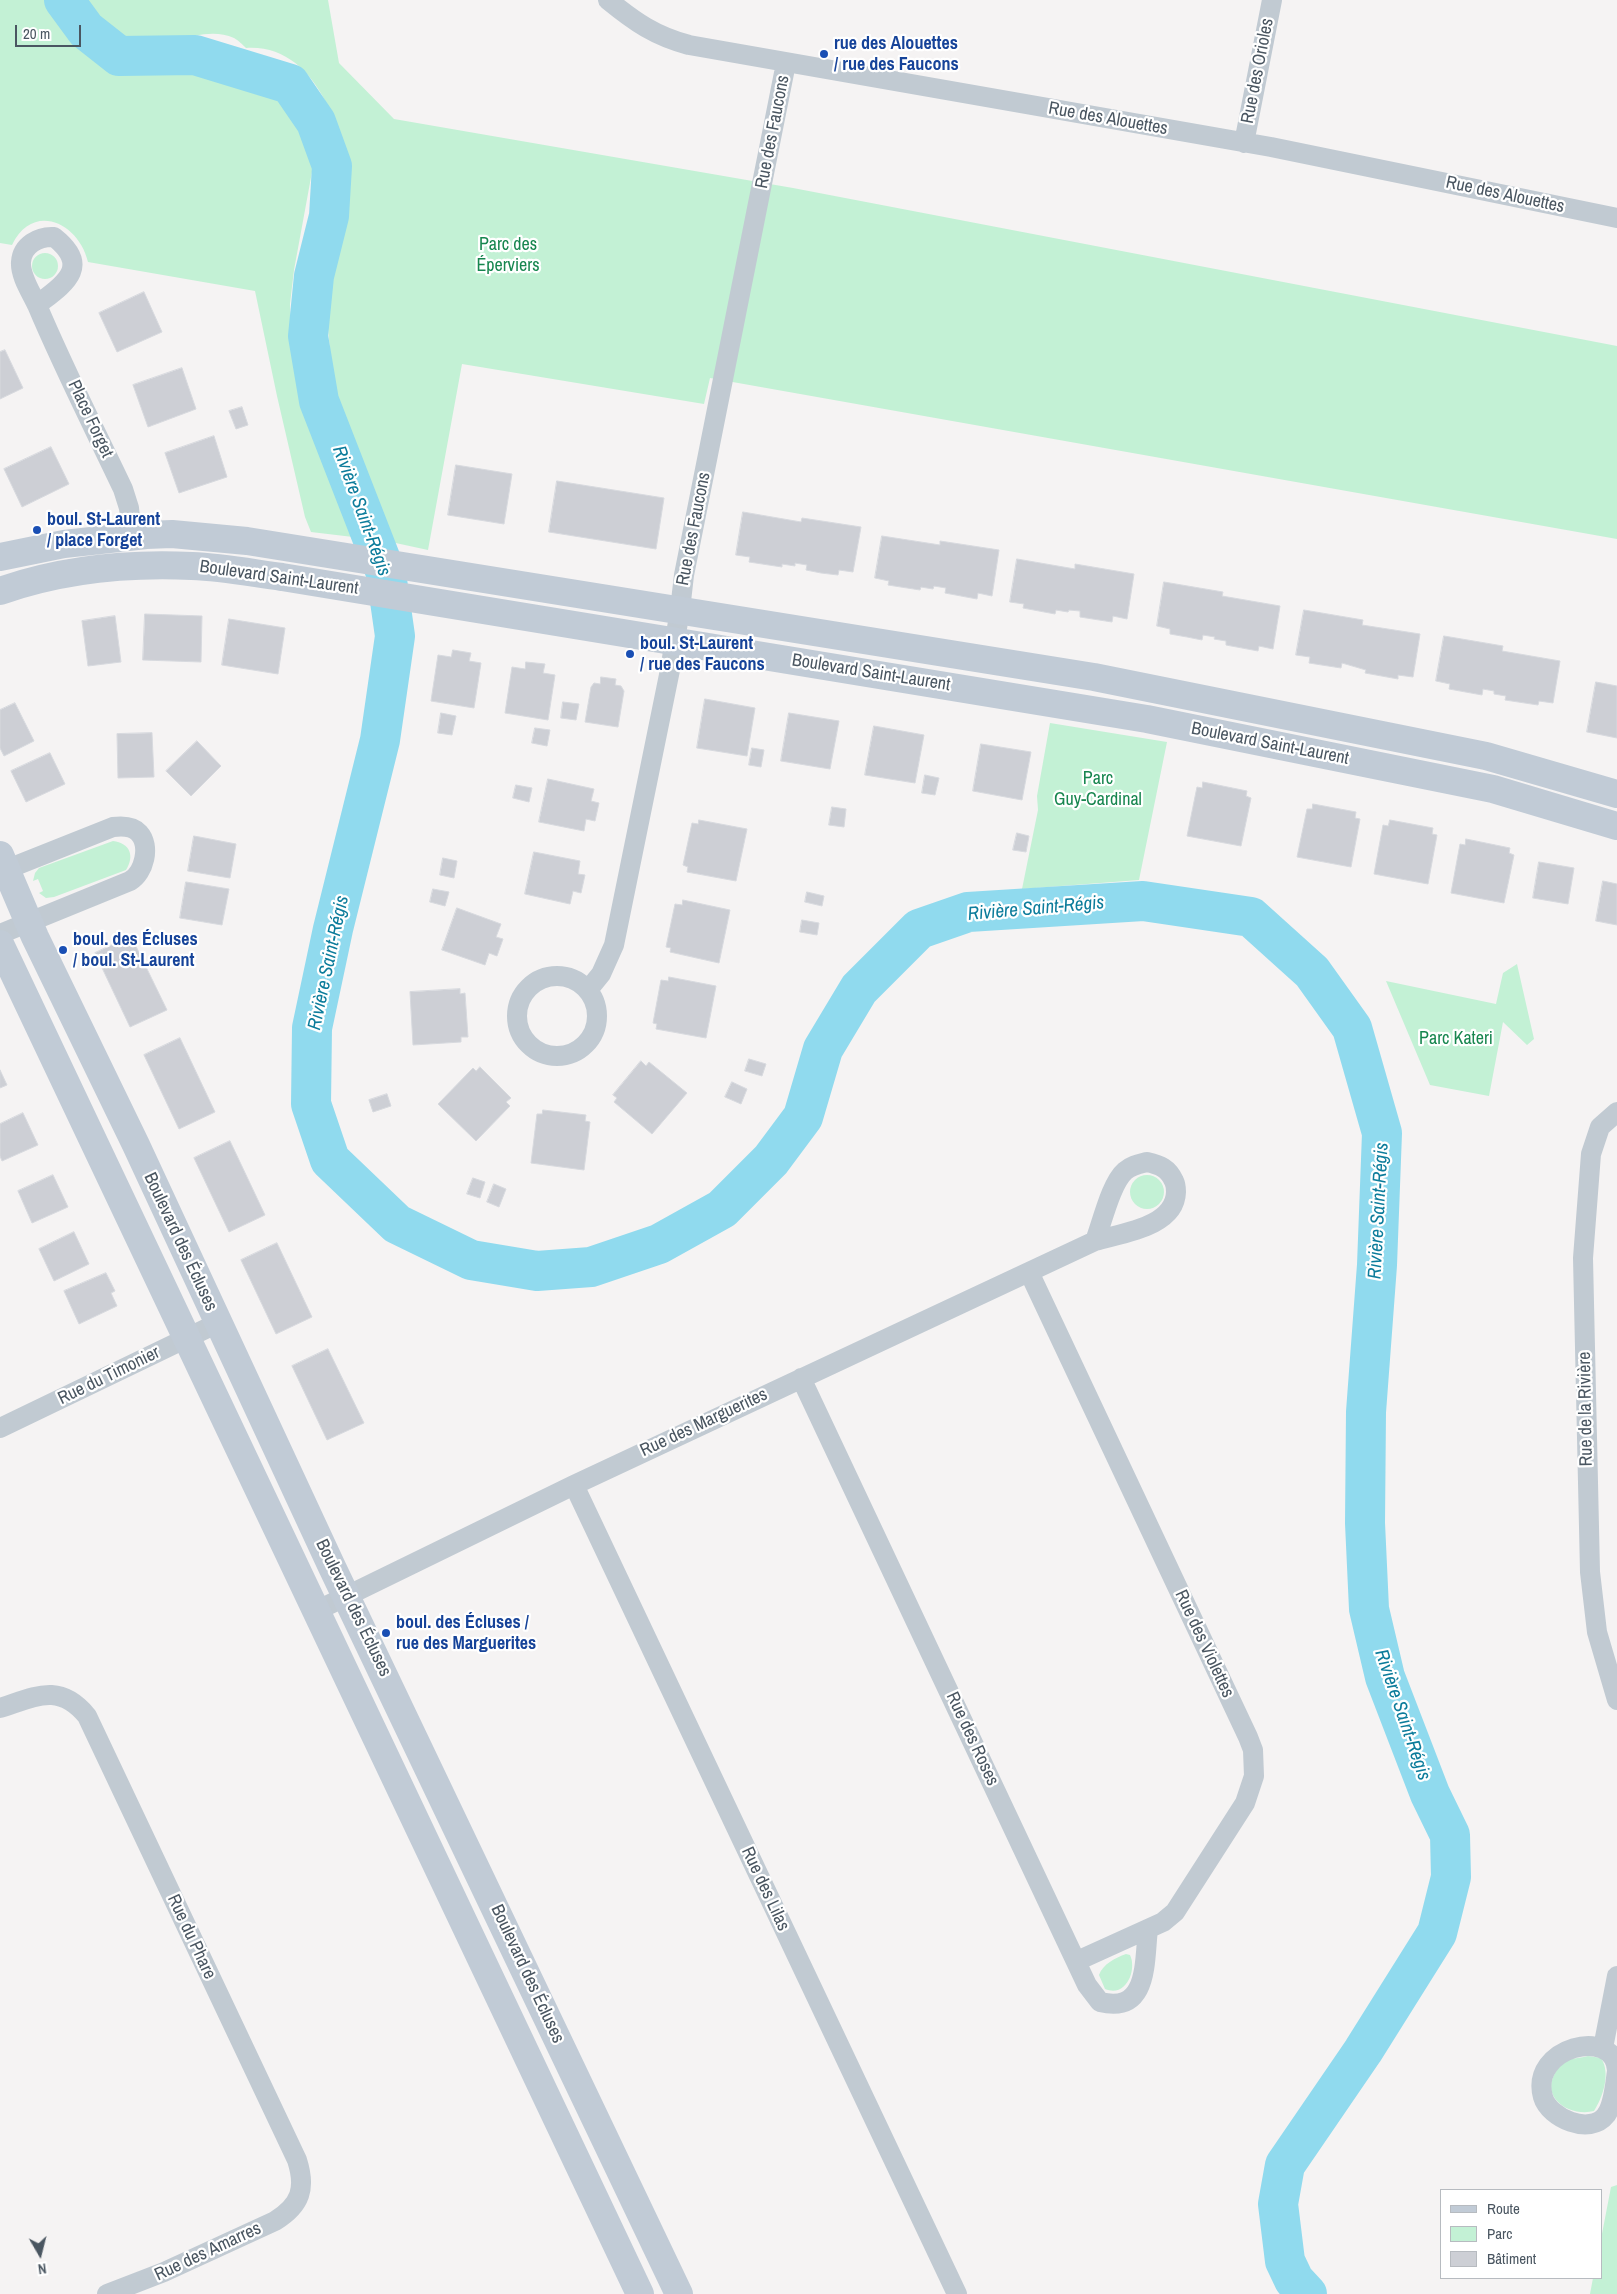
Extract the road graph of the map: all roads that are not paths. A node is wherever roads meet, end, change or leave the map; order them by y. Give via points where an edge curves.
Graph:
1 (608, 0) edge
2 (1272, 0) edge
3 (786, 63) junction
4 (1244, 143) junction
5 (1617, 218) edge
6 (36, 304) dead end
7 (132, 537) junction
8 (0, 557) edge
9 (0, 591) edge
10 (680, 610) junction
11 (675, 642) junction
12 (1617, 794) edge
13 (1617, 826) edge
14 (2, 865) edge
15 (28, 922) junction
16 (0, 934) edge
17 (0, 944) edge
18 (588, 990) junction
19 (1612, 1116) edge
20 (1095, 1241) dead end
21 (1029, 1272) junction
22 (218, 1323) junction
23 (186, 1339) junction
24 (801, 1378) junction
25 (0, 1428) edge
26 (574, 1485) junction
27 (347, 1596) junction
28 (316, 1611) junction
29 (1612, 1667) edge
30 (1617, 1700) edge
31 (0, 1708) edge
32 (1148, 1929) junction
33 (1077, 1960) junction
34 (1617, 1976) edge
35 (537, 1996) junction
36 (506, 2010) junction
37 (1603, 2048) junction
38 (1617, 2070) edge
39 (300, 2195) joint
40 (106, 2294) edge
41 (640, 2294) edge
42 (679, 2294) edge
43 (957, 2294) edge

1 - 3 street, Rue des Alouettes via 644,28 665,38
2 - 4 street, Rue des Orioles
3 - 4 street, Rue des Alouettes
3 - 10 street, Rue des Faucons via 684,575
4 - 5 street, Rue des Alouettes
6 - 7 street, Place Forget via 123,489
7 - 8 street, Boulevard Saint-Laurent via 64,544
7 - 10 street, Boulevard Saint-Laurent via 196,536
9 - 11 street, Boulevard Saint-Laurent via 28,582 111,568 167,565 215,568 418,598
10 - 11 street, Rue des Faucons
10 - 12 street, Boulevard Saint-Laurent via 1132,685 1486,756
11 - 13 street, Boulevard Saint-Laurent via 1147,719 1493,789
11 - 18 street, Rue des Faucons via 614,946 601,974
14 - 15 street, Boulevard des Écluses
14 - 15 street, Boulevard des Écluses via 113,827 133,828 142,839 144,860 136,878
15 - 16 street, Boulevard des Écluses
15 - 22 street, Boulevard des Écluses
17 - 23 street, Boulevard des Écluses
18 - 18 street via 564,976 538,980 520,1000 518,1027 524,1039 534,1049 558,1056 571,1054 582,1047 596,1026 595,1000
19 - 29 street, Rue de la Rivière via 1600,1127 1591,1154 1583,1258 1590,1572 1597,1632
20 - 21 street, Rue des Marguerites
21 - 24 street, Rue des Marguerites
21 - 32 street, Rue des Violettes via 1253,1750 1254,1776 1245,1803 1175,1912
22 - 23 street, Rue du Timonier
22 - 27 street, Boulevard des Écluses
23 - 25 street, Rue du Timonier
23 - 28 street, Boulevard des Écluses
24 - 26 street, Rue des Marguerites
24 - 33 street, Rue des Roses
26 - 27 street, Rue des Marguerites
26 - 43 street, Rue des Lilas
27 - 28 street, Rue des Marguerites
27 - 35 street, Boulevard des Écluses
28 - 36 street, Boulevard des Écluses
29 - 30 street, Rue de la Rivière
31 - 39 street, Rue du Phare via 40,1695 56,1694 74,1703 86,1716 297,2160 302,2178
32 - 33 street, Rue des Violettes
32 - 33 street, Rue des Roses via 1142,1978 1131,2000 1122,2004 1100,2002 1093,1995
34 - 37 street
35 - 36 street
35 - 42 street, Boulevard des Écluses
36 - 41 street, Boulevard des Écluses
37 - 38 street via 1610,2051 1616,2060
37 - 38 street via 1587,2046 1554,2058 1542,2076 1544,2099 1550,2109 1560,2117 1586,2124 1597,2122 1606,2116 1610,2107
39 - 40 street, Rue des Amarres via 291,2208 275,2221 164,2272

